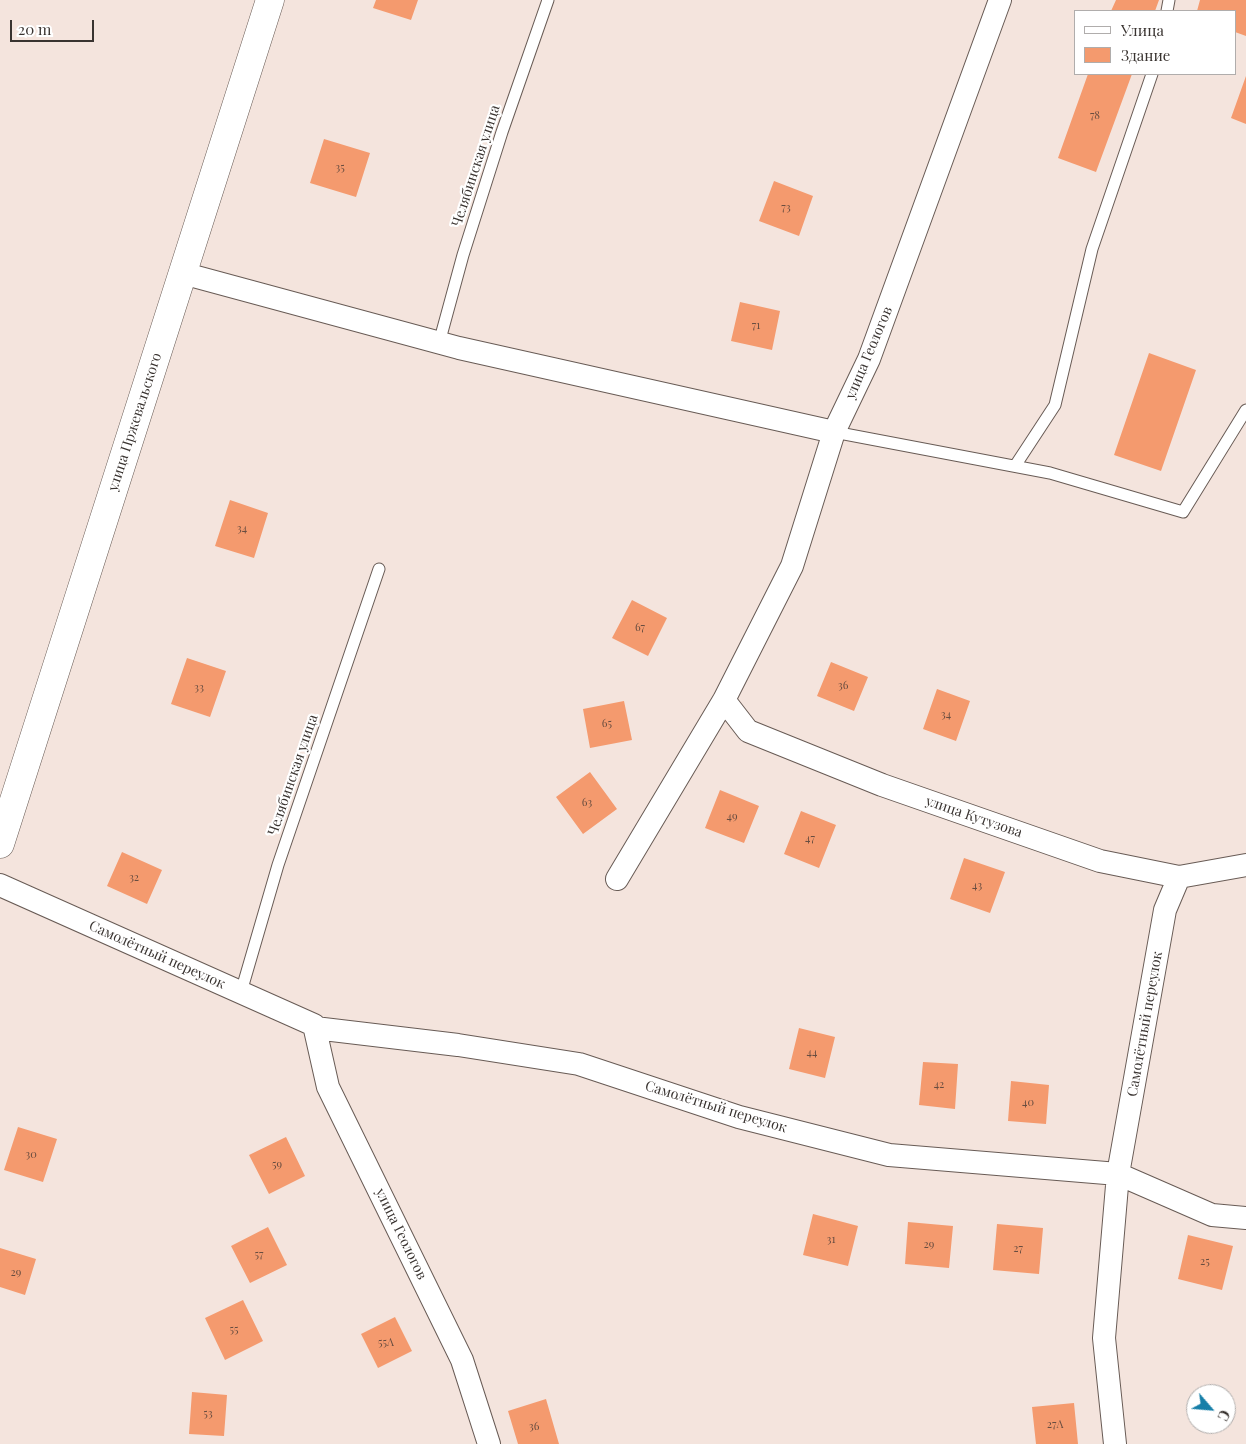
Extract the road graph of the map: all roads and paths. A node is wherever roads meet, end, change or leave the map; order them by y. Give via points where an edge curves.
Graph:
1 (270, 0) edge
2 (548, 0) edge
3 (1000, 0) edge
4 (1152, 75) edge
5 (182, 273) junction
6 (439, 343) junction
7 (1246, 410) edge
8 (834, 432) junction
9 (1015, 466) junction
10 (379, 569) dead end
11 (724, 700) junction
12 (0, 844) edge
13 (1246, 865) edge
14 (1179, 877) junction
15 (617, 879) dead end
16 (0, 885) edge
17 (241, 992) junction
18 (315, 1026) junction
19 (1118, 1174) junction
20 (1246, 1218) edge
21 (488, 1444) edge
22 (1115, 1444) edge

1 - 5 street, улица Пржевальского
2 - 6 lane, Челябинская улица via 490,170
3 - 8 street, улица Геологов via 869,359
4 - 9 lane via 1092,249 1055,405
5 - 6 street
5 - 12 street, улица Пржевальского
6 - 8 street
7 - 9 lane via 1183,512
8 - 9 lane
8 - 11 street, улица Геологов via 792,566
10 - 17 lane, Челябинская улица via 278,865
11 - 14 street, улица Кутузова via 748,731 882,785 1100,861
11 - 15 street, улица Геологов
13 - 14 street, улица Кутузова
14 - 19 street, Самолётный переулок via 1165,910
16 - 17 street, Самолётный переулок
17 - 18 street, Самолётный переулок
18 - 19 street, Самолётный переулок via 579,1064 739,1117 889,1155
18 - 21 street, улица Геологов via 328,1087 462,1360
19 - 20 street, Самолётный переулок via 1212,1215
19 - 22 street, Самолётный переулок via 1104,1338

